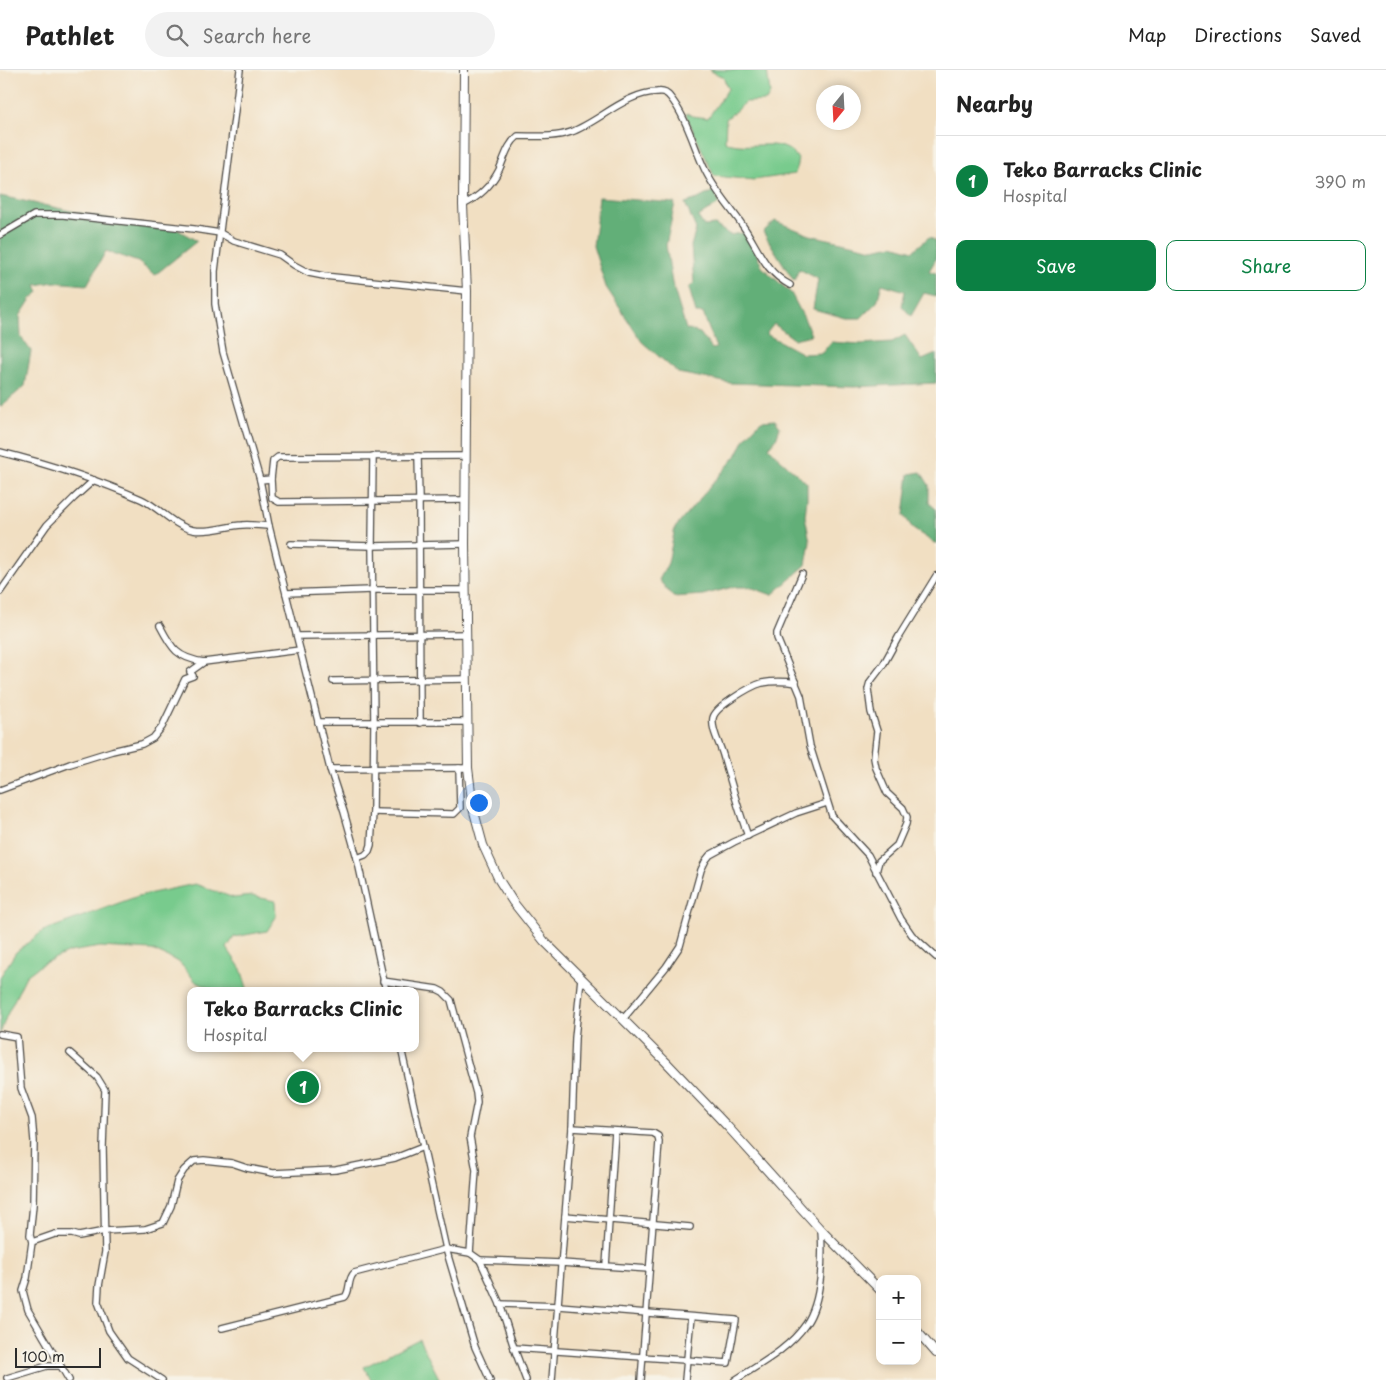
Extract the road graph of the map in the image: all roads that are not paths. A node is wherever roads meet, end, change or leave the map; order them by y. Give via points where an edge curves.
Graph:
1 (240, 70) edge
2 (464, 70) edge
3 (463, 205) junction
4 (220, 233) junction
5 (0, 235) edge
6 (790, 285) dead end
7 (466, 292) junction
8 (0, 452) edge
9 (373, 456) junction
10 (418, 456) junction
11 (465, 456) junction
12 (94, 480) junction
13 (260, 480) junction
14 (271, 480) junction
15 (420, 500) junction
16 (465, 500) junction
17 (372, 501) junction
18 (269, 526) junction
19 (291, 544) dead end
20 (419, 544) junction
21 (465, 544) junction
22 (372, 546) junction
23 (802, 574) dead end
24 (936, 576) edge
25 (372, 590) junction
26 (418, 590) junction
27 (466, 590) junction
28 (0, 592) edge
29 (286, 593) junction
30 (160, 626) dead end
31 (419, 634) junction
32 (467, 634) junction
33 (373, 635) junction
34 (297, 636) junction
35 (300, 650) junction
36 (204, 662) junction
37 (467, 679) junction
38 (373, 680) junction
39 (420, 680) junction
40 (333, 681) dead end
41 (796, 683) junction
42 (318, 722) junction
43 (468, 722) junction
44 (374, 723) junction
45 (420, 723) junction
46 (460, 768) junction
47 (468, 768) junction
48 (330, 769) junction
49 (373, 769) junction
50 (0, 790) edge
51 (827, 803) junction
52 (373, 812) junction
53 (748, 836) junction
54 (357, 858) junction
55 (876, 872) junction
56 (936, 957) edge
57 (581, 978) junction
58 (383, 981) junction
59 (385, 987) edge
60 (624, 1018) junction
61 (0, 1034) edge
62 (403, 1052) edge
63 (70, 1053) dead end
64 (572, 1128) junction
65 (615, 1131) junction
66 (423, 1147) junction
67 (566, 1216) junction
68 (610, 1220) junction
69 (652, 1223) junction
70 (690, 1227) dead end
71 (821, 1230) junction
72 (105, 1231) junction
73 (32, 1242) junction
74 (446, 1249) junction
75 (470, 1253) junction
76 (480, 1260) junction
77 (561, 1263) junction
78 (606, 1266) junction
79 (649, 1268) junction
80 (876, 1286) edge
81 (500, 1304) junction
82 (558, 1306) junction
83 (647, 1313) junction
84 (691, 1316) junction
85 (222, 1328) dead end
86 (921, 1336) edge
87 (514, 1348) junction
88 (554, 1351) junction
89 (936, 1353) edge
90 (643, 1357) junction
91 (688, 1361) junction
92 (59, 1366) junction
93 (7, 1378) dead end
94 (68, 1380) edge
95 (162, 1380) edge
96 (490, 1380) edge
97 (526, 1380) edge
98 (552, 1380) edge
99 (641, 1380) edge
100 (685, 1380) edge
101 (735, 1380) edge

1 - 4 street
2 - 3 main road
3 - 6 street via 492,183 508,147 518,136 573,132 635,98 665,93 690,132 715,188 769,270
3 - 7 main road
4 - 5 street via 34,215
4 - 7 street via 234,242 280,255 309,273
4 - 13 street via 215,271 219,336
7 - 11 main road
8 - 12 street
9 - 10 street
9 - 14 street via 278,457 272,461
9 - 17 street
10 - 11 street
10 - 15 street
11 - 16 main road
12 - 18 street via 144,500 184,527 194,530
12 - 28 street via 47,525
13 - 14 street
13 - 18 street
14 - 17 street via 272,498 279,502
15 - 16 street
15 - 17 street
15 - 20 street
16 - 21 main road
17 - 22 street
18 - 29 street
19 - 22 street
20 - 21 street
20 - 22 street
20 - 26 street
21 - 27 main road
22 - 25 street
23 - 41 street via 777,633
24 - 55 street via 868,689 870,712 877,731 876,768 887,793 907,817 897,845 879,861
25 - 26 street
25 - 29 street
25 - 33 street
26 - 27 street
26 - 31 street
27 - 32 main road
29 - 34 street
30 - 36 street via 171,648 192,660
31 - 32 street
31 - 33 street
31 - 39 street
32 - 37 main road
33 - 34 street
33 - 38 street
34 - 35 street
35 - 36 street
35 - 42 street
36 - 50 street via 190,672 193,676 185,679 162,727 153,738
37 - 39 street
37 - 43 main road
38 - 39 street
38 - 40 street
38 - 44 street
39 - 45 street
41 - 51 street
41 - 53 street via 759,684 727,702 713,716 734,797
42 - 44 street
42 - 48 street
43 - 45 street
43 - 47 main road
44 - 45 street
44 - 49 street
46 - 47 street
46 - 49 street
46 - 52 street via 460,808 454,814
47 - 57 main road via 473,808 483,845 499,880 544,941
48 - 49 street
48 - 54 street
49 - 52 street
51 - 53 street via 796,813
51 - 55 street via 832,816 868,855
52 - 54 street via 369,851
53 - 60 street via 706,860 680,946
54 - 58 street
55 - 56 street via 912,935
57 - 60 main road
57 - 64 street
58 - 59 street
58 - 75 street via 437,989 451,1000 477,1102 470,1137 476,1170
60 - 71 main road
61 - 73 street via 17,1037 21,1088 32,1118
62 - 66 street
63 - 72 street via 97,1077 105,1090
64 - 65 street
64 - 67 street
65 - 68 street
65 - 69 street via 658,1136
66 - 72 street via 395,1158 336,1170 272,1173 232,1163 194,1161 176,1181 164,1223 145,1229
66 - 74 street
67 - 68 street
67 - 77 street
68 - 69 street
68 - 78 street
69 - 70 street
69 - 79 street
71 - 80 main road
71 - 101 street via 817,1295 807,1323 773,1356
72 - 73 street via 79,1236 56,1234
72 - 95 street via 98,1302 109,1331 128,1358
73 - 92 street via 23,1291 28,1310
74 - 75 street
74 - 85 street via 354,1273 345,1297
74 - 96 street via 475,1347
75 - 76 street
76 - 77 street
76 - 81 street
77 - 78 street
77 - 82 street
78 - 79 street
79 - 83 street
81 - 82 street
81 - 87 street
82 - 83 street
82 - 88 street
83 - 84 street
83 - 90 street
84 - 91 street
84 - 91 street via 736,1320 728,1363
86 - 89 main road
87 - 88 street
87 - 97 street
88 - 90 street
88 - 98 street
90 - 91 street
90 - 99 street
91 - 100 street
92 - 93 street via 47,1366
92 - 94 street

